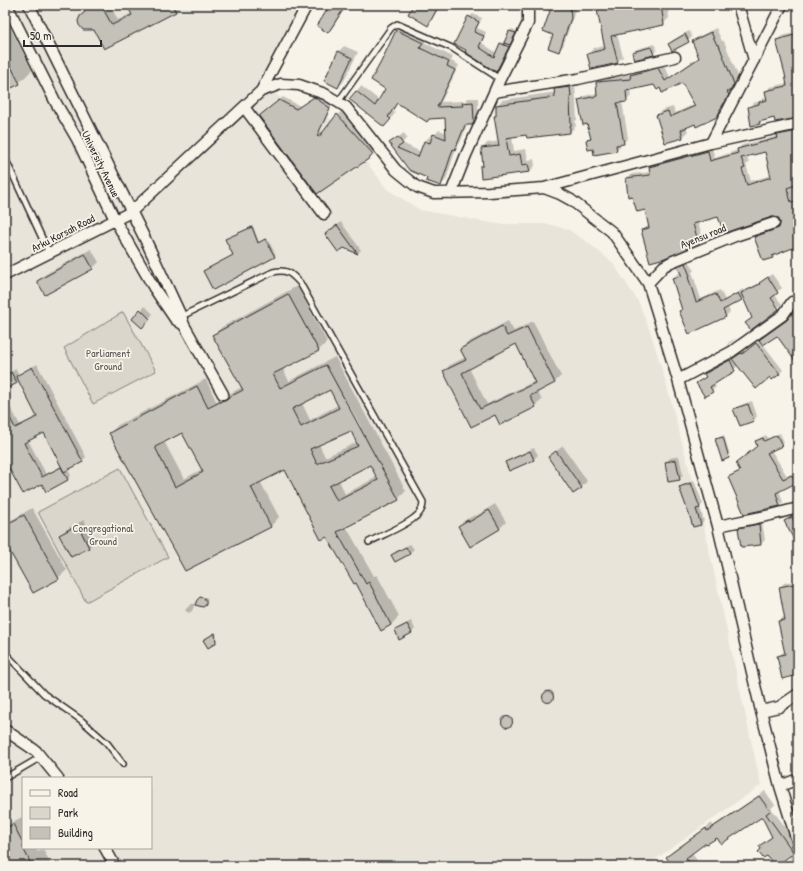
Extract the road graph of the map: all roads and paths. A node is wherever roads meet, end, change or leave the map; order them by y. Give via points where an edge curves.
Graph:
1 (7, 5) edge
2 (29, 5) edge
3 (307, 5) edge
4 (528, 5) edge
5 (738, 5) edge
6 (782, 5) edge
7 (675, 57) dead end
8 (754, 60) junction
9 (500, 79) junction
10 (261, 90) junction
11 (494, 92) junction
12 (338, 102) junction
13 (244, 107) junction
14 (798, 124) edge
15 (711, 143) junction
16 (5, 158) edge
17 (544, 188) junction
18 (451, 194) junction
19 (132, 212) junction
20 (324, 214) dead end
21 (115, 220) junction
22 (774, 223) dead end
23 (50, 253) junction
24 (5, 275) edge
25 (648, 283) junction
26 (792, 302) dead end
27 (180, 320) junction
28 (678, 380) junction
29 (223, 394) dead end
30 (798, 508) edge
31 (718, 526) junction
32 (369, 542) dead end
33 (5, 657) edge
34 (798, 694) edge
35 (761, 711) junction
36 (5, 730) edge
37 (41, 757) junction
38 (123, 764) dead end
39 (57, 777) edge
40 (5, 778) edge
41 (798, 779) edge
42 (780, 786) junction
43 (798, 844) edge
44 (105, 849) edge
45 (115, 866) edge

1 - 21 street, University Avenue via 77,139
2 - 19 street, University Avenue
3 - 10 street
4 - 9 street via 528,23
5 - 8 street
6 - 8 street
7 - 11 street via 578,79
8 - 15 street
9 - 11 street
9 - 12 lane via 452,48 398,24 391,28
10 - 12 street via 281,84 300,85
10 - 13 street, Arku Korsah Road
11 - 18 street
12 - 18 street via 346,107 396,170 417,187 434,193
13 - 19 street, Arku Korsah Road
13 - 20 street
14 - 15 street
15 - 17 street
16 - 23 lane
17 - 18 street
17 - 25 street via 571,200 612,232
19 - 21 street, Arku Korsah Road
19 - 27 street, University Avenue
21 - 23 street, Arku Korsah Road
21 - 27 street, University Avenue via 154,288
22 - 25 street, Ayensu road via 670,262
23 - 24 street, Arku Korsah Road
25 - 28 street
26 - 28 street via 783,315 731,352
27 - 29 street, University Avenue
27 - 32 lane via 273,272 282,270 291,273 300,283 423,502 423,507 414,518
28 - 31 street
30 - 31 street
31 - 35 street
33 - 38 lane via 8,656 44,694 81,720 107,744
34 - 35 street via 779,707
35 - 42 street
36 - 37 street
37 - 39 street
37 - 40 lane
41 - 42 street
42 - 43 street
44 - 45 street

